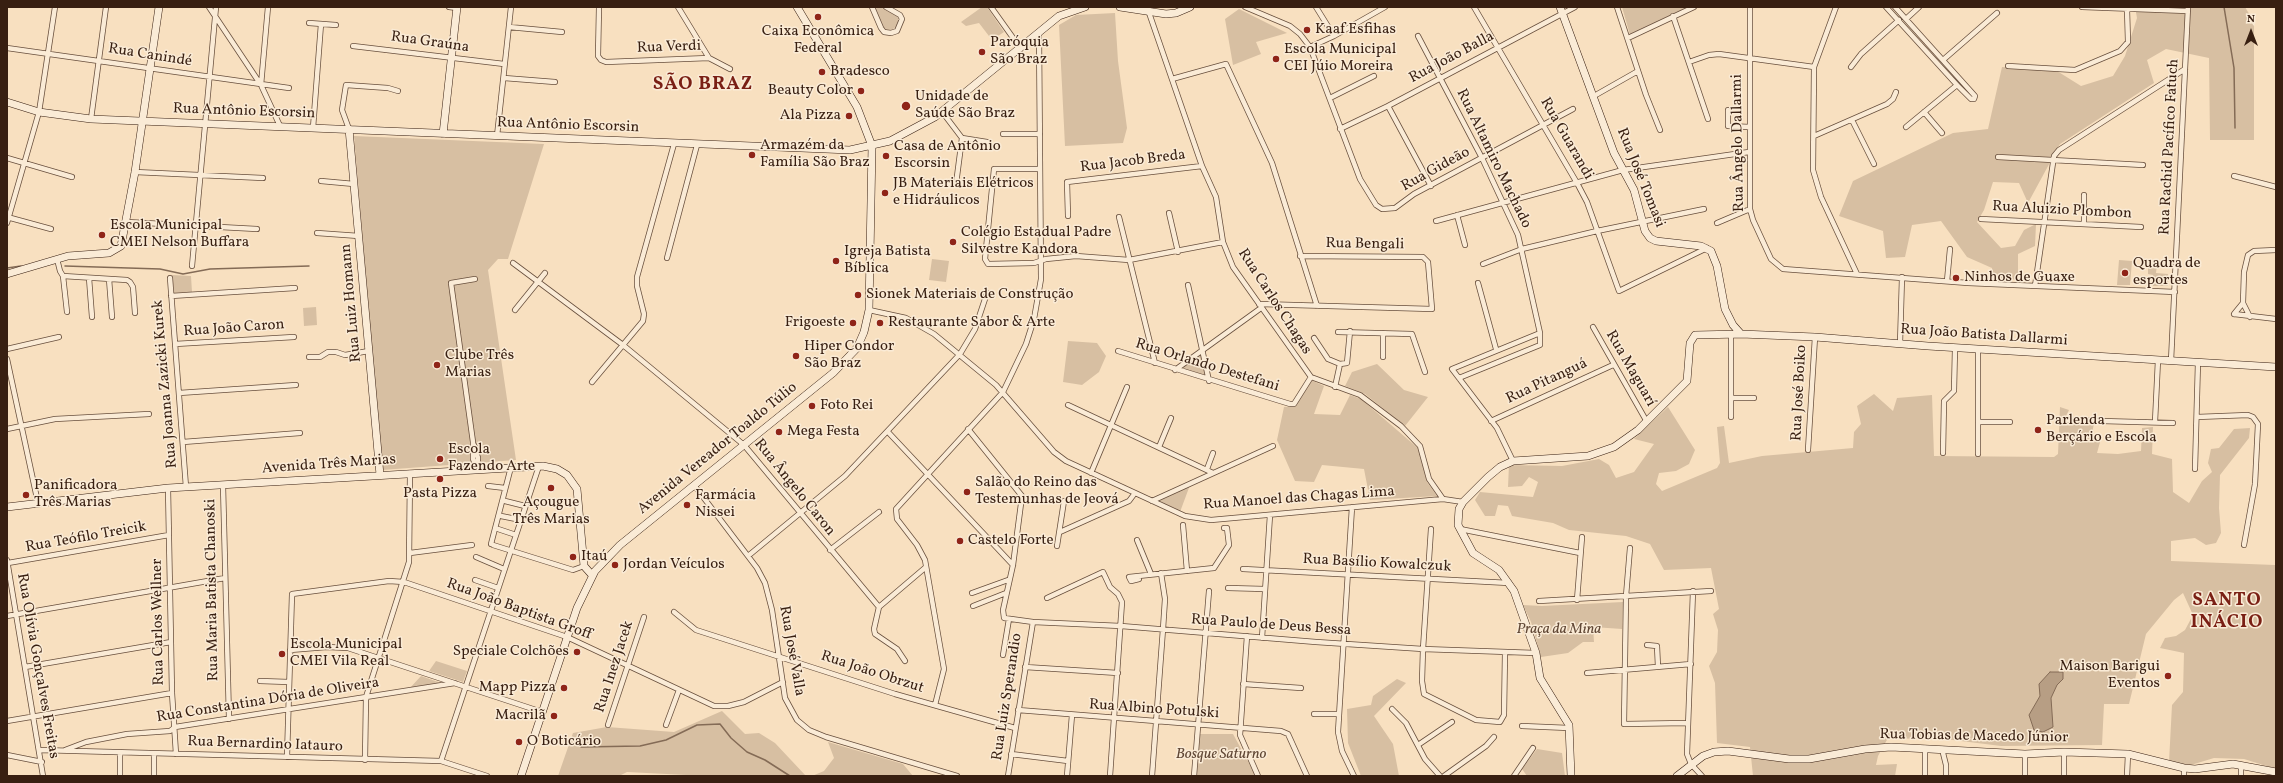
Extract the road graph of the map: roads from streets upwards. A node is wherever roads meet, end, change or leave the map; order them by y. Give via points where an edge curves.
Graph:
1 (55, 7) edge
2 (106, 7) edge
3 (159, 7) edge
4 (209, 7) edge
5 (216, 7) edge
6 (268, 7) edge
7 (454, 7) edge
8 (511, 7) edge
9 (599, 7) edge
10 (678, 7) edge
11 (797, 7) edge
12 (872, 7) edge
13 (886, 7) edge
14 (991, 7) edge
15 (1085, 7) edge
16 (1120, 7) edge
17 (1190, 7) edge
18 (1245, 7) edge
19 (1316, 7) edge
20 (1385, 7) edge
21 (1474, 7) edge
22 (1575, 7) edge
23 (1617, 7) edge
24 (1694, 7) edge
25 (1750, 7) edge
26 (1836, 7) edge
27 (1886, 7) edge
28 (1895, 7) edge
29 (1919, 7) edge
30 (2082, 7) edge
31 (1147, 9) edge
32 (2127, 9) junction
33 (2188, 9) edge
34 (1561, 10) edge
35 (1997, 13) dead end
36 (1673, 16) junction
37 (216, 17) junction
38 (1906, 19) junction
39 (1899, 20) junction
40 (309, 22) dead end
41 (321, 24) junction
42 (336, 25) dead end
43 (509, 27) junction
44 (562, 32) dead end
45 (1039, 33) junction
46 (1334, 36) junction
47 (1418, 36) dead end
48 (1628, 38) junction
49 (1923, 38) junction
50 (1919, 42) junction
51 (353, 46) dead end
52 (1310, 47) junction
53 (7, 48) edge
54 (1497, 48) junction
55 (1020, 49) junction
56 (48, 53) junction
57 (451, 58) junction
58 (709, 58) junction
59 (1749, 58) junction
60 (99, 60) junction
61 (1943, 60) junction
62 (1689, 62) junction
63 (504, 64) junction
64 (2008, 66) dead end
65 (1814, 67) junction
66 (1851, 67) dead end
67 (150, 68) junction
68 (730, 69) dead end
69 (2185, 70) junction
70 (1638, 71) junction
71 (1374, 76) dead end
72 (211, 77) junction
73 (504, 78) junction
74 (1440, 78) junction
75 (1172, 79) junction
76 (555, 82) dead end
77 (260, 85) junction
78 (1957, 85) junction
79 (289, 88) dead end
80 (398, 91) dead end
81 (1896, 92) dead end
82 (1594, 96) junction
83 (1330, 98) junction
84 (7, 102) edge
85 (1388, 106) junction
86 (1573, 109) dead end
87 (1728, 110) dead end
88 (39, 112) junction
89 (1924, 112) junction
90 (942, 113) junction
91 (91, 119) junction
92 (1708, 119) dead end
93 (1852, 120) junction
94 (142, 121) junction
95 (205, 123) junction
96 (1545, 125) junction
97 (280, 126) junction
98 (1750, 127) junction
99 (1906, 127) dead end
100 (313, 128) junction
101 (349, 129) junction
102 (1340, 129) junction
103 (1660, 130) dead end
104 (1942, 133) dead end
105 (443, 134) junction
106 (1003, 134) dead end
107 (1040, 134) junction
108 (497, 136) junction
109 (1814, 136) junction
110 (962, 138) junction
111 (987, 142) dead end
112 (674, 144) junction
113 (697, 145) junction
114 (872, 146) junction
115 (1749, 152) junction
116 (1998, 157) dead end
117 (7, 158) edge
118 (1482, 158) junction
119 (2053, 160) junction
120 (25, 162) junction
121 (1874, 164) dead end
122 (2143, 165) dead end
123 (1202, 166) junction
124 (1040, 169) junction
125 (1623, 170) junction
126 (135, 172) junction
127 (201, 175) junction
128 (2234, 176) dead end
129 (72, 177) dead end
130 (263, 178) dead end
131 (321, 181) dead end
132 (922, 182) dead end
133 (1577, 183) junction
134 (354, 184) junction
135 (1431, 186) junction
136 (2276, 187) edge
137 (2084, 195) dead end
138 (1504, 202) junction
139 (1704, 209) dead end
140 (1750, 209) junction
141 (1169, 214) dead end
142 (1457, 215) junction
143 (1068, 216) dead end
144 (8, 217) edge
145 (1119, 217) dead end
146 (1981, 219) dead end
147 (1436, 221) dead end
148 (127, 222) junction
149 (1641, 222) junction
150 (2044, 222) junction
151 (7, 223) edge
152 (1717, 223) dead end
153 (2084, 224) junction
154 (196, 227) junction
155 (2141, 227) dead end
156 (51, 229) dead end
157 (257, 229) dead end
158 (1597, 230) junction
159 (317, 233) dead end
160 (359, 236) junction
161 (1223, 242) junction
162 (1465, 245) dead end
163 (1708, 248) junction
164 (1522, 249) junction
165 (1950, 249) dead end
166 (2276, 250) edge
167 (1178, 252) junction
168 (1300, 256) junction
169 (667, 258) dead end
170 (57, 259) junction
171 (1129, 260) junction
172 (1040, 261) junction
173 (513, 263) dead end
174 (1483, 264) dead end
175 (192, 266) dead end
176 (545, 273) dead end
177 (7, 274) edge
178 (1857, 274) junction
179 (63, 276) junction
180 (1902, 277) junction
181 (89, 278) junction
182 (170, 278) dead end
183 (109, 279) junction
184 (475, 279) dead end
185 (1947, 281) junction
186 (538, 282) junction
187 (1478, 283) dead end
188 (1188, 285) dead end
189 (2036, 286) junction
190 (295, 288) dead end
191 (2175, 292) junction
192 (987, 293) dead end
193 (171, 296) junction
194 (2242, 303) junction
195 (1260, 306) junction
196 (1317, 306) junction
197 (515, 310) dead end
198 (869, 310) junction
199 (68, 312) dead end
200 (135, 313) dead end
201 (92, 317) dead end
202 (112, 317) dead end
203 (2250, 317) junction
204 (2276, 319) edge
205 (1732, 325) junction
206 (1593, 328) dead end
207 (1338, 332) dead end
208 (1350, 332) junction
209 (1383, 333) junction
210 (1540, 333) junction
211 (1728, 334) junction
212 (1741, 334) junction
213 (1815, 336) junction
214 (59, 337) dead end
215 (294, 337) dead end
216 (1314, 338) dead end
217 (175, 344) junction
218 (1900, 344) junction
219 (623, 345) junction
220 (1954, 348) junction
221 (7, 349) edge
222 (1203, 349) junction
223 (1496, 349) junction
224 (1978, 349) junction
225 (369, 350) junction
226 (1118, 350) dead end
227 (960, 354) junction
228 (309, 357) dead end
229 (1383, 357) dead end
230 (7, 359) edge
231 (2158, 360) junction
232 (2171, 361) junction
233 (2198, 362) junction
234 (1155, 363) junction
235 (1340, 364) junction
236 (1612, 365) junction
237 (2276, 367) edge
238 (1175, 370) junction
239 (1425, 372) dead end
240 (1311, 377) junction
241 (1458, 378) junction
242 (1209, 381) junction
243 (592, 382) dead end
244 (296, 385) dead end
245 (1127, 387) dead end
246 (1335, 387) junction
247 (1003, 392) junction
248 (179, 393) junction
249 (1731, 398) junction
250 (1754, 398) dead end
251 (1068, 405) dead end
252 (149, 414) dead end
253 (1731, 417) dead end
254 (2196, 417) junction
255 (1171, 418) dead end
256 (2066, 420) dead end
257 (1491, 421) junction
258 (1647, 422) junction
259 (1978, 422) junction
260 (2010, 422) dead end
261 (2155, 422) junction
262 (2173, 423) dead end
263 (1111, 425) junction
264 (22, 426) junction
265 (7, 429) edge
266 (968, 429) junction
267 (888, 432) junction
268 (300, 433) dead end
269 (183, 442) junction
270 (744, 445) junction
271 (1273, 446) dead end
272 (1158, 447) junction
273 (1808, 450) dead end
274 (1213, 453) dead end
275 (1943, 453) dead end
276 (1978, 454) dead end
277 (1513, 461) junction
278 (539, 466) junction
279 (511, 467) junction
280 (477, 469) junction
281 (1207, 469) junction
282 (2195, 469) dead end
283 (410, 473) junction
284 (1091, 473) junction
285 (1213, 473) junction
286 (927, 474) junction
287 (380, 475) junction
288 (223, 485) junction
289 (694, 485) junction
290 (488, 486) dead end
291 (186, 487) junction
292 (168, 488) junction
293 (505, 488) junction
294 (1135, 493) junction
295 (1443, 499) junction
296 (505, 501) dead end
297 (1064, 501) dead end
298 (1152, 501) junction
299 (1463, 502) junction
300 (38, 503) junction
301 (525, 506) junction
302 (7, 507) edge
303 (1352, 507) junction
304 (879, 512) dead end
305 (801, 514) junction
306 (1270, 515) junction
307 (501, 516) dead end
308 (521, 520) junction
309 (1183, 525) dead end
310 (1224, 528) dead end
311 (498, 529) dead end
312 (1431, 529) dead end
313 (1460, 529) junction
314 (1060, 532) junction
315 (516, 535) junction
316 (169, 536) junction
317 (1582, 537) dead end
318 (1137, 540) dead end
319 (472, 545) dead end
320 (2244, 545) dead end
321 (1057, 546) dead end
322 (1630, 548) dead end
323 (511, 549) junction
324 (830, 550) junction
325 (410, 553) junction
326 (1580, 553) junction
327 (584, 556) junction
328 (748, 556) junction
329 (476, 557) dead end
330 (7, 562) edge
331 (1013, 565) junction
332 (584, 566) junction
333 (926, 567) junction
334 (504, 569) junction
335 (1243, 569) dead end
336 (1187, 570) junction
337 (1266, 570) junction
338 (593, 573) junction
339 (1161, 573) junction
340 (1151, 574) junction
341 (1348, 574) junction
342 (225, 578) junction
343 (1139, 579) dead end
344 (1429, 579) junction
345 (475, 580) dead end
346 (1008, 580) junction
347 (404, 582) junction
348 (1510, 583) junction
349 (170, 588) junction
350 (498, 588) junction
351 (1228, 588) dead end
352 (1265, 589) junction
353 (1209, 591) dead end
354 (1711, 591) dead end
355 (1693, 592) junction
356 (972, 593) dead end
357 (1006, 593) junction
358 (1626, 596) junction
359 (1047, 598) dead end
360 (1577, 600) junction
361 (1539, 601) dead end
362 (973, 606) dead end
363 (879, 607) junction
364 (490, 612) junction
365 (674, 612) dead end
366 (17, 614) junction
367 (7, 616) edge
368 (644, 617) dead end
369 (1009, 619) junction
370 (1033, 622) junction
371 (1121, 626) junction
372 (1164, 630) junction
373 (1205, 633) junction
374 (1247, 636) junction
375 (567, 637) junction
376 (1262, 638) junction
377 (171, 642) junction
378 (1344, 644) junction
379 (1647, 646) dead end
380 (1423, 649) junction
381 (290, 650) junction
382 (1505, 652) junction
383 (1536, 653) junction
384 (1003, 655) dead end
385 (779, 656) junction
386 (379, 658) junction
387 (905, 661) dead end
388 (1691, 664) junction
389 (628, 666) junction
390 (25, 667) junction
391 (1025, 667) junction
392 (1658, 668) junction
393 (1624, 671) junction
394 (1118, 673) junction
395 (1587, 673) dead end
396 (260, 682) dead end
397 (289, 682) junction
398 (782, 682) junction
399 (455, 683) junction
400 (1243, 684) junction
401 (466, 686) junction
402 (1301, 688) dead end
403 (679, 690) junction
404 (172, 693) junction
405 (366, 697) junction
406 (935, 705) junction
407 (288, 709) junction
408 (1392, 709) dead end
409 (1018, 710) junction
410 (542, 712) junction
411 (1314, 714) dead end
412 (1339, 714) junction
413 (1072, 715) junction
414 (33, 717) junction
415 (1115, 718) junction
416 (229, 719) junction
417 (1157, 720) junction
418 (7, 721) edge
419 (1452, 722) dead end
420 (1687, 723) junction
421 (1198, 724) junction
422 (608, 725) dead end
423 (666, 725) dead end
424 (1522, 726) dead end
425 (175, 728) junction
426 (1015, 728) junction
427 (1240, 728) junction
428 (1569, 728) junction
429 (1494, 737) dead end
430 (1418, 745) junction
431 (1533, 748) dead end
432 (1925, 748) junction
433 (1942, 748) junction
434 (40, 750) junction
435 (63, 751) junction
436 (2064, 752) junction
437 (120, 753) junction
438 (154, 754) junction
439 (176, 754) junction
440 (1011, 754) junction
441 (2025, 754) junction
442 (2128, 754) junction
443 (7, 755) edge
444 (287, 757) junction
445 (365, 760) junction
446 (1068, 761) junction
447 (42, 762) junction
448 (441, 762) junction
449 (1690, 764) junction
450 (2241, 765) junction
451 (2184, 768) junction
452 (2276, 772) edge
453 (43, 776) edge
454 (120, 776) edge
455 (154, 776) edge
456 (487, 776) edge
457 (521, 776) edge
458 (957, 776) edge
459 (1008, 776) edge
460 (1067, 776) edge
461 (1110, 776) edge
462 (1152, 776) edge
463 (1194, 776) edge
464 (1258, 776) edge
465 (1306, 776) edge
466 (1354, 776) edge
467 (1440, 776) edge
468 (1444, 776) edge
469 (1514, 776) edge
470 (1571, 776) edge
471 (1677, 776) edge
472 (1702, 776) edge
473 (1925, 776) edge
474 (1946, 776) edge
475 (2025, 776) edge
476 (2064, 776) edge
477 (2127, 776) edge
478 (2184, 776) edge
479 (2241, 776) edge

1 - 56 street
2 - 60 street
3 - 67 street
4 - 37 street
5 - 37 street
6 - 77 street
7 - 57 street
8 - 43 street
9 - 58 street, Rua Verdi via 598,56 606,62
10 - 58 street
11 - 114 street, Avenida Vereador Toaldo Túlio via 857,107
12 - 13 street via 881,28 884,32 891,33 897,31 902,19
14 - 55 street
15 - 45 street, Rua Antônio Escorsin via 1060,16
16 - 31 street
17 - 31 street via 1176,13
18 - 52 street via 1290,26
19 - 46 street
20 - 46 street
21 - 54 street, Rua Guarandi
22 - 34 street, Rua João Balla
23 - 48 street
24 - 36 street
25 - 59 street, Rua Ângelo Dallarmi
26 - 65 street
27 - 39 street
28 - 38 street
29 - 38 street
30 - 32 street
31 - 75 street, Rua Carlos Chagas
32 - 33 street
32 - 64 street via 2128,42 2120,51 2074,70
33 - 69 street, Rua Rachid Pacífico Fatuch
34 - 54 street, Rua João Balla
34 - 82 street, Rua José Tomasi
35 - 61 street
36 - 48 street
36 - 62 street
37 - 72 street
37 - 77 street
38 - 49 street
39 - 50 street
39 - 66 street via 1861,54
40 - 41 street
41 - 42 street
41 - 100 street
43 - 44 street
43 - 63 street
45 - 55 street, Rua Antônio Escorsin
45 - 107 street
46 - 52 street
47 - 74 street, Rua Altamiro Machado
48 - 70 street
49 - 50 street
49 - 61 street
50 - 78 street
51 - 57 street, Rua Graúna
52 - 83 street
53 - 56 street, Rua Canindé
54 - 74 street, Rua João Balla
54 - 96 street, Rua Guarandi
55 - 90 street, Rua Antônio Escorsin
56 - 60 street, Rua Canindé
56 - 88 street
57 - 63 street, Rua Graúna
57 - 105 street
58 - 68 street, Rua Verdi
59 - 62 street via 1719,54
59 - 65 street
59 - 98 street, Rua Ângelo Dallarmi
60 - 67 street, Rua Canindé
60 - 91 street
61 - 78 street via 1976,96 1974,99
62 - 92 street
63 - 73 street
65 - 109 street
67 - 72 street, Rua Canindé
67 - 94 street
69 - 119 street via 2059,150
69 - 191 street, Rua Rachid Pacífico Fatuch
70 - 82 street
70 - 103 street
71 - 83 street
72 - 77 street, Rua Canindé
72 - 95 street
73 - 76 street
73 - 108 street
74 - 85 street, Rua João Balla
74 - 118 street, Rua Altamiro Machado
75 - 123 street, Rua Carlos Chagas
75 - 168 street via 1226,64 1272,163
77 - 79 street, Rua Canindé
77 - 97 street
78 - 89 street
80 - 101 street via 346,85 342,110
81 - 93 street via 1887,104
82 - 125 street, Rua José Tomasi
83 - 102 street
84 - 88 street, Rua Antônio Escorsin
85 - 102 street, Rua João Balla
85 - 135 street
86 - 96 street, Rua Gideão
87 - 98 street via 1728,126
88 - 91 street, Rua Antônio Escorsin
88 - 120 street
89 - 99 street
89 - 104 street
90 - 110 street
90 - 114 street, Rua Antônio Escorsin via 911,132
91 - 94 street, Rua Antônio Escorsin
93 - 109 street
93 - 121 street
94 - 95 street, Rua Antônio Escorsin
94 - 126 street
95 - 97 street, Rua Antônio Escorsin
95 - 127 street
96 - 118 street, Rua Gideão
96 - 133 street, Rua Guarandi
97 - 100 street, Rua Antônio Escorsin
98 - 115 street, Rua Ângelo Dallarmi
100 - 101 street, Rua Antônio Escorsin
101 - 105 street, Rua Antônio Escorsin
101 - 134 street, Rua Luiz Homann
102 - 135 street, Rua Gideão via 1360,179 1376,206 1382,209 1394,208
105 - 108 street, Rua Antônio Escorsin
106 - 107 street
107 - 124 street
108 - 112 street, Rua Antônio Escorsin
109 - 178 street via 1813,170 1821,197
110 - 111 street
110 - 132 street via 956,184
112 - 113 street, Rua Antônio Escorsin
112 - 219 street via 637,277 644,314 642,321
113 - 114 street, Rua Antônio Escorsin via 850,150
113 - 169 street
114 - 198 street, Avenida Vereador Toaldo Túlio
115 - 125 street
115 - 140 street, Rua Ângelo Dallarmi
116 - 119 street
117 - 120 street
118 - 135 street, Rua Gideão
118 - 138 street, Rua Altamiro Machado
119 - 122 street
119 - 150 street
120 - 129 street
120 - 144 street
123 - 143 street, Rua Jacob Breda via 1067,182
123 - 161 street, Rua Carlos Chagas via 1216,197
124 - 172 street
124 - 172 street via 994,169 985,260 988,264
125 - 133 street
125 - 149 street, Rua José Tomasi via 1634,190
126 - 127 street
126 - 148 street
127 - 130 street
127 - 154 street
128 - 136 street
131 - 134 street
133 - 138 street
133 - 158 street, Rua Guarandi
134 - 160 street, Rua Luiz Homann
137 - 153 street
138 - 142 street
138 - 164 street, Rua Altamiro Machado
139 - 149 street
140 - 152 street
140 - 178 street, Rua Ângelo Dallarmi via 1771,259 1783,269
141 - 167 street
142 - 147 street
142 - 162 street
144 - 151 street
144 - 156 street
145 - 171 street
146 - 150 street, Rua Aluizio Plombon
148 - 154 street
148 - 170 street via 121,246 109,253 85,253
149 - 158 street
149 - 163 street, Rua José Tomasi via 1650,238 1656,241
150 - 153 street, Rua Aluizio Plombon
150 - 189 street
153 - 155 street, Rua Aluizio Plombon
154 - 157 street
154 - 175 street
158 - 163 street, Rua Guarandi via 1619,291
158 - 164 street
159 - 160 street
160 - 225 street, Rua Luiz Homann
161 - 167 street
161 - 195 street, Rua Carlos Chagas via 1233,268
163 - 205 street via 1716,260 1726,309
164 - 174 street
164 - 210 street, Rua Altamiro Machado
165 - 185 street
166 - 194 street via 2254,252 2248,256
167 - 171 street
168 - 196 street
168 - 196 street, Rua Bengali via 1424,257 1428,262 1432,309
170 - 177 street
170 - 179 street
171 - 172 street via 1076,256
171 - 234 street
172 - 247 street via 1038,306 1026,344
173 - 186 street, Rua Ângelo Caron
176 - 186 street
178 - 180 street
179 - 181 street
179 - 199 street
180 - 185 street
180 - 218 street
181 - 183 street
181 - 201 street
182 - 193 street, Rua Joanna Zazicki Kurek
183 - 200 street via 130,282 133,287
183 - 202 street
184 - 280 street via 451,283 473,442 478,458
185 - 189 street
186 - 197 street
186 - 219 street, Rua Ângelo Caron
187 - 223 street
188 - 222 street
189 - 191 street
190 - 193 street
191 - 232 street, Rua Rachid Pacífico Fatuch
192 - 227 street via 976,329
193 - 217 street, Rua Joanna Zazicki Kurek
194 - 203 street
194 - 203 street via 2234,314
195 - 196 street
195 - 222 street
195 - 240 street, Rua Carlos Chagas
198 - 227 street, Rua Manoel das Chagas Lima via 906,318
198 - 270 street, Avenida Vereador Toaldo Túlio via 857,348 844,362
203 - 204 street
205 - 211 street
205 - 212 street
206 - 236 street, Rua Maguarí
207 - 208 street
208 - 209 street
208 - 235 street via 1349,359 1347,363
209 - 229 street
209 - 239 street via 1412,334
210 - 223 street
210 - 241 street, Rua Altamiro Machado via 1540,345
211 - 212 street, Rua João Batista Dallarmi
211 - 249 street
211 - 258 street, Rua João Batista Dallarmi via 1699,334 1692,338 1687,381
212 - 213 street, Rua João Batista Dallarmi
213 - 218 street, Rua João Batista Dallarmi
213 - 273 street, Rua José Boiko
214 - 221 street
215 - 217 street, Rua João Caron
216 - 235 street via 1328,359
217 - 248 street, Rua Joanna Zazicki Kurek
218 - 220 street, Rua João Batista Dallarmi
219 - 243 street
219 - 270 street, Rua Ângelo Caron
220 - 224 street, Rua João Batista Dallarmi
220 - 275 street via 1954,391 1944,401
222 - 238 street
222 - 242 street
223 - 241 street via 1452,369
224 - 231 street, Rua João Batista Dallarmi
224 - 259 street
225 - 228 street via 345,355 328,352 320,357
225 - 287 street, Rua Luiz Homann
226 - 234 street, Rua Orlando Destefani
227 - 247 street, Rua Manoel das Chagas Lima
227 - 267 street
230 - 264 street
231 - 232 street, Rua João Batista Dallarmi
231 - 261 street
232 - 233 street, Rua João Batista Dallarmi
233 - 237 street, Rua João Batista Dallarmi
233 - 254 street
234 - 238 street, Rua Orlando Destefani
235 - 246 street
236 - 257 street, Rua Pitanguá
236 - 258 street, Rua Maguarí
238 - 242 street, Rua Orlando Destefani
240 - 242 street, Rua Orlando Destefani via 1294,404
240 - 246 street, Rua Carlos Chagas
241 - 257 street
244 - 248 street
245 - 263 street
246 - 295 street, Rua Carlos Chagas via 1360,395 1401,426 1420,446 1429,479
247 - 266 street
247 - 284 street, Rua Manoel das Chagas Lima via 1054,452
248 - 269 street, Rua Joanna Zazicki Kurek
249 - 250 street
249 - 253 street
251 - 263 street
252 - 264 street via 55,419
254 - 282 street
254 - 320 street via 2248,415 2258,424 2255,484
255 - 272 street
256 - 261 street
257 - 277 street
258 - 277 street via 1614,447 1588,456
259 - 260 street
259 - 276 street
261 - 262 street
263 - 272 street
263 - 284 street
264 - 265 street
264 - 300 street
266 - 286 street
266 - 331 street via 1022,496
267 - 286 street
267 - 305 street via 845,476
268 - 269 street
269 - 291 street, Rua Joanna Zazicki Kurek
270 - 289 street, Avenida Vereador Toaldo Túlio
270 - 305 street, Rua Ângelo Caron
271 - 285 street
272 - 281 street
274 - 281 street
277 - 299 street via 1500,467
278 - 279 street, Avenida Três Marias
278 - 301 street
278 - 327 street, Avenida Três Marias via 562,472 574,484 579,501
279 - 280 street, Avenida Três Marias
279 - 293 street
280 - 283 street, Avenida Três Marias
281 - 285 street
283 - 287 street, Avenida Três Marias
283 - 325 street
284 - 294 street, Rua Manoel das Chagas Lima
285 - 298 street
286 - 331 street
286 - 333 street via 896,509 897,519 917,545
287 - 288 street, Avenida Três Marias
288 - 291 street, Avenida Três Marias
288 - 342 street, Rua Maria Batista Chanoski
289 - 328 street, Rua José Valla
289 - 338 street, Avenida Vereador Toaldo Túlio via 612,552
290 - 293 street
291 - 292 street, Avenida Três Marias
292 - 300 street, Avenida Três Marias
292 - 316 street, Rua Carlos Wellner
293 - 323 street via 492,544
294 - 298 street, Rua Manoel das Chagas Lima
294 - 314 street via 1129,501
295 - 299 street, Rua Manoel das Chagas Lima
295 - 303 street, Rua Manoel das Chagas Lima
296 - 301 street
297 - 314 street
298 - 306 street, Rua Manoel das Chagas Lima via 1197,519
299 - 313 street via 1458,518
300 - 302 street, Avenida Três Marias
301 - 308 street
303 - 306 street, Rua Manoel das Chagas Lima
303 - 341 street
304 - 324 street
305 - 324 street, Rua Ângelo Caron
305 - 328 street
306 - 337 street
307 - 308 street
308 - 315 street
309 - 336 street
310 - 336 street via 1227,528 1229,545 1214,568
311 - 315 street
312 - 344 street
313 - 326 street
313 - 348 street via 1473,553 1499,570
314 - 321 street
315 - 323 street
316 - 330 street, Rua Teófilo Treicik
316 - 349 street, Rua Carlos Wellner
317 - 326 street
318 - 340 street
319 - 325 street
322 - 358 street
323 - 332 street via 573,570
323 - 334 street
324 - 363 street, Rua Ângelo Caron
325 - 347 street
326 - 360 street
327 - 332 street, Avenida Três Marias
327 - 338 street
328 - 385 street, Rua José Valla via 762,575 768,591
329 - 334 street
330 - 366 street, Rua Olívia Gonçalves Freitas
331 - 346 street
332 - 338 street
333 - 363 street
333 - 406 street via 944,669
334 - 350 street
335 - 337 street, Rua Basílio Kowalczuk
336 - 339 street
337 - 341 street, Rua Basílio Kowalczuk
337 - 352 street
338 - 375 street, Avenida Vereador Toaldo Túlio
339 - 340 street
339 - 372 street via 1165,599
340 - 343 street via 1129,577 1131,580
341 - 344 street, Rua Basílio Kowalczuk
341 - 378 street
342 - 349 street
342 - 416 street, Rua Maria Batista Chanoski
344 - 348 street, Rua Basílio Kowalczuk
344 - 380 street
345 - 350 street
346 - 356 street
346 - 357 street
347 - 364 street, Rua João Baptista Groff
347 - 381 street, Rua João Baptista Groff via 390,581 292,594
347 - 386 street
348 - 383 street
349 - 366 street
349 - 377 street, Rua Carlos Wellner
350 - 364 street
351 - 352 street
352 - 376 street
353 - 373 street
354 - 355 street
355 - 358 street
355 - 388 street
357 - 362 street
357 - 369 street, Rua Paulo de Deus Bessa via 1003,610 1004,618
358 - 360 street
358 - 393 street
359 - 371 street via 1102,572 1110,588 1118,594 1122,602
360 - 361 street
363 - 387 street via 875,634 897,649
364 - 375 street, Rua João Baptista Groff
364 - 401 street
365 - 385 street, Rua João Obrzut via 699,631
366 - 367 street
366 - 390 street, Rua Olívia Gonçalves Freitas
368 - 389 street, Rua Inez Jacek
369 - 370 street, Rua Paulo de Deus Bessa
369 - 384 street
370 - 371 street, Rua Paulo de Deus Bessa
370 - 391 street, Rua Luiz Sperandio
371 - 372 street, Rua Paulo de Deus Bessa
371 - 394 street
372 - 373 street, Rua Paulo de Deus Bessa
372 - 417 street
373 - 374 street, Rua Paulo de Deus Bessa
373 - 421 street
374 - 376 street, Rua Paulo de Deus Bessa
374 - 400 street
375 - 389 street, Rua João Baptista Groff
375 - 410 street, Avenida Vereador Toaldo Túlio
376 - 378 street, Rua Paulo de Deus Bessa
377 - 390 street
377 - 404 street, Rua Carlos Wellner
378 - 380 street, Rua Paulo de Deus Bessa
378 - 412 street
379 - 392 street via 1657,646
380 - 382 street, Rua Paulo de Deus Bessa
380 - 382 street via 1424,694 1476,720 1500,722 1504,715
381 - 386 street via 342,647
381 - 397 street
382 - 383 street, Rua Paulo de Deus Bessa
383 - 428 street via 1540,678
385 - 398 street, Rua José Valla
385 - 406 street, Rua João Obrzut
386 - 399 street
386 - 405 street
388 - 392 street
388 - 420 street
389 - 403 street, Rua João Baptista Groff
389 - 422 street, Rua Inez Jacek
390 - 414 street, Rua Olívia Gonçalves Freitas
391 - 394 street
391 - 409 street, Rua Luiz Sperandio
392 - 393 street
393 - 395 street
393 - 420 street via 1624,724
394 - 415 street
396 - 397 street
397 - 407 street
398 - 403 street, Rua João Baptista Groff via 751,699 728,706 708,704
398 - 458 street, Rua José Valla via 793,715 809,730
399 - 401 street
399 - 405 street, Rua Constantina Dória de Oliveira
400 - 402 street
400 - 427 street
401 - 410 street
401 - 448 street
403 - 423 street
404 - 414 street
404 - 425 street, Rua Carlos Wellner
405 - 407 street, Rua Constantina Dória de Oliveira
405 - 445 street
406 - 426 street, Rua João Obrzut
407 - 416 street, Rua Constantina Dória de Oliveira
407 - 444 street
408 - 430 street via 1406,723
409 - 413 street, Rua Albino Potulski
409 - 426 street, Rua Luiz Sperandio
410 - 457 street, Avenida Vereador Toaldo Túlio
411 - 412 street
412 - 466 street via 1339,741
413 - 415 street, Rua Albino Potulski
413 - 446 street
414 - 418 street
414 - 434 street, Rua Olívia Gonçalves Freitas
415 - 417 street, Rua Albino Potulski
415 - 461 street
416 - 425 street, Rua Constantina Dória de Oliveira
417 - 421 street, Rua Albino Potulski
417 - 462 street
419 - 430 street
420 - 449 street via 1687,754
421 - 427 street, Rua Albino Potulski
421 - 463 street
424 - 428 street
425 - 435 street, Rua Constantina Dória de Oliveira via 170,731 140,732 93,740
425 - 439 street, Rua Carlos Wellner
426 - 440 street, Rua Luiz Sperandio
427 - 464 street via 1240,735
427 - 465 street, Rua Albino Potulski via 1269,729 1288,734
428 - 470 street
429 - 468 street via 1486,746
430 - 467 street via 1425,759
431 - 469 street
432 - 433 street, Rua Tobias de Macedo Júnior
432 - 449 street, Rua Tobias de Macedo Júnior via 1876,748 1809,759 1728,751 1714,752
432 - 473 street
433 - 441 street, Rua Tobias de Macedo Júnior
433 - 474 street
434 - 435 street, Rua Bernardino Iatauro
434 - 447 street, Rua Olívia Gonçalves Freitas
435 - 437 street, Rua Bernardino Iatauro
436 - 441 street, Rua Tobias de Macedo Júnior
436 - 442 street, Rua Tobias de Macedo Júnior
436 - 476 street
437 - 438 street, Rua Bernardino Iatauro
437 - 454 street
438 - 439 street, Rua Bernardino Iatauro
438 - 455 street
439 - 444 street, Rua Bernardino Iatauro
440 - 446 street
440 - 459 street, Rua Luiz Sperandio
441 - 475 street
442 - 451 street, Rua Tobias de Macedo Júnior
442 - 477 street
443 - 447 street
444 - 445 street, Rua Bernardino Iatauro
445 - 448 street, Rua Bernardino Iatauro
446 - 460 street
447 - 453 street, Rua Olívia Gonçalves Freitas
448 - 456 street, Rua Bernardino Iatauro
449 - 471 street, Rua Tobias de Macedo Júnior
449 - 472 street
450 - 451 street, Rua Tobias de Macedo Júnior
450 - 452 street, Rua Tobias de Macedo Júnior
450 - 479 street
451 - 478 street

